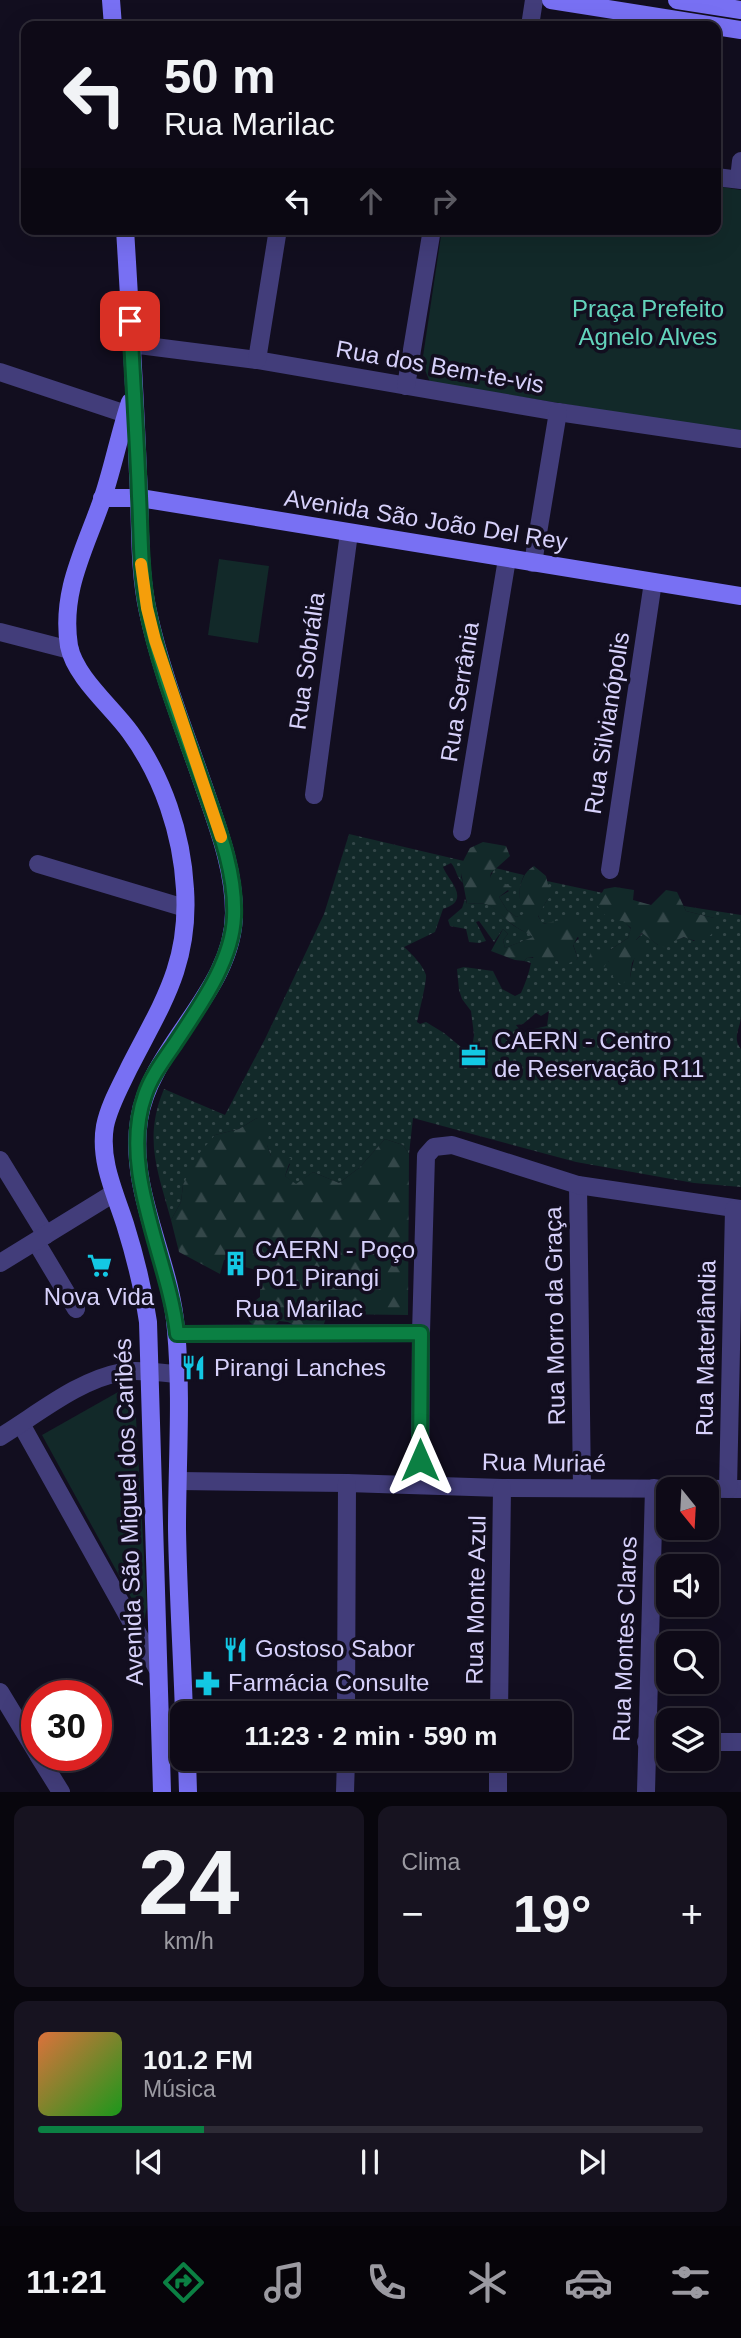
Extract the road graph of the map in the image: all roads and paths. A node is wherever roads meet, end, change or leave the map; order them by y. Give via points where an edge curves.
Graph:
1 (111, 0) edge
2 (534, 0) edge
3 (551, 0) edge
4 (677, 0) edge
5 (636, 7) edge
6 (741, 10) edge
7 (113, 21) edge
8 (531, 21) edge
9 (700, 21) edge
10 (721, 26) edge
11 (741, 30) edge
12 (740, 173) edge
13 (721, 176) edge
14 (125, 235) edge
15 (277, 235) edge
16 (431, 235) edge
17 (131, 344) junction
18 (257, 360) junction
19 (0, 372) edge
20 (406, 386) junction
21 (133, 392) junction
22 (558, 412) junction
23 (126, 414) junction
24 (741, 439) edge
25 (103, 498) junction
26 (139, 498) junction
27 (349, 533) junction
28 (507, 559) junction
29 (533, 563) junction
30 (653, 582) junction
31 (741, 596) edge
32 (0, 632) edge
33 (70, 650) junction
34 (314, 795) dead end
35 (461, 832) dead end
36 (38, 864) dead end
37 (610, 870) dead end
38 (185, 908) junction
39 (156, 1018) junction
40 (182, 1032) junction
41 (0, 1160) edge
42 (578, 1185) junction
43 (114, 1193) junction
44 (737, 1209) edge
45 (41, 1238) junction
46 (0, 1263) edge
47 (76, 1310) dead end
48 (421, 1333) junction
49 (177, 1334) junction
50 (736, 1351) edge
51 (148, 1372) junction
52 (177, 1374) junction
53 (22, 1424) junction
54 (0, 1437) edge
55 (178, 1481) junction
56 (347, 1483) junction
57 (420, 1485) junction
58 (502, 1488) junction
59 (582, 1488) junction
60 (654, 1488) junction
61 (734, 1489) edge
62 (157, 1668) junction
63 (184, 1701) edge
64 (346, 1701) edge
65 (499, 1701) edge
66 (3, 1703) edge
67 (21, 1730) edge
68 (646, 1742) junction
69 (656, 1742) edge
70 (719, 1742) edge
71 (741, 1742) edge
72 (48, 1771) edge
73 (187, 1771) edge
74 (346, 1771) edge
75 (498, 1771) edge
76 (61, 1792) edge
77 (162, 1792) edge
78 (188, 1792) edge
79 (345, 1792) edge
80 (498, 1792) edge
81 (646, 1792) edge

1 - 7 main road
2 - 8 street
3 - 5 main road
4 - 6 main road
5 - 9 main road
10 - 11 main road
12 - 13 street
14 - 17 main road
15 - 18 street
16 - 20 street
17 - 18 street, Rua dos Bem-te-vis
17 - 21 main road
18 - 20 street, Rua dos Bem-te-vis
19 - 23 street
20 - 22 street, Rua dos Bem-te-vis
21 - 23 main road, Avenida São Miguel dos Caribés
21 - 26 main road, Avenida São Miguel dos Caribés
22 - 24 street, Rua dos Bem-te-vis
22 - 29 street
23 - 25 main road, Avenida São Miguel dos Caribés
25 - 26 main road, Avenida São João Del Rey
25 - 33 main road, Avenida São Miguel dos Caribés via 69,589
26 - 27 main road, Avenida São João Del Rey
26 - 40 main road, Avenida São Miguel dos Caribés via 147,608 221,835 233,893 234,917 225,957
27 - 28 main road, Avenida São João Del Rey
27 - 34 street, Rua Sobrália
28 - 29 main road, Avenida São João Del Rey
28 - 35 street, Rua Serrânia
29 - 30 main road, Avenida São João Del Rey
30 - 31 main road, Avenida São João Del Rey
30 - 37 street, Rua Silvianópolis
32 - 33 street
33 - 38 main road, Avenida São Miguel dos Caribés via 82,673 150,762 159,782 183,860
36 - 38 street
38 - 39 main road, Avenida São Miguel dos Caribés via 180,960
39 - 40 main road
39 - 43 main road, Avenida São Miguel dos Caribés via 113,1100 105,1127 103,1148
40 - 49 main road, Avenida São Miguel dos Caribés via 145,1095 137,1144
41 - 45 street
42 - 44 street
42 - 48 street via 452,1145 430,1151 426,1156
42 - 59 street, Rua Morro da Graça
43 - 45 street
43 - 51 main road, Avenida São Miguel dos Caribés via 145,1300
44 - 50 street, Rua Materlândia
45 - 46 street
45 - 47 street
48 - 49 street, Rua Marilac
48 - 57 street
49 - 52 main road, Avenida São Miguel dos Caribés
50 - 61 street, Rua Materlândia
51 - 52 street
51 - 53 street via 123,1372 100,1379
51 - 62 main road, Avenida São Miguel dos Caribés
52 - 55 main road, Avenida São Miguel dos Caribés
53 - 54 street
53 - 62 street
55 - 56 street, Rua Muriaé
55 - 63 main road, Avenida São Miguel dos Caribés
56 - 57 street, Rua Muriaé
56 - 64 street
57 - 58 street, Rua Muriaé
58 - 59 street, Rua Muriaé
58 - 65 street, Rua Monte Azul
59 - 60 street, Rua Muriaé
60 - 61 street, Rua Muriaé
60 - 68 street, Rua Montes Claros
62 - 77 main road, Avenida São Miguel dos Caribés
66 - 67 street
68 - 69 street
68 - 81 street, Rua Montes Claros
70 - 71 street
72 - 76 street
73 - 78 main road
74 - 79 street
75 - 80 street

